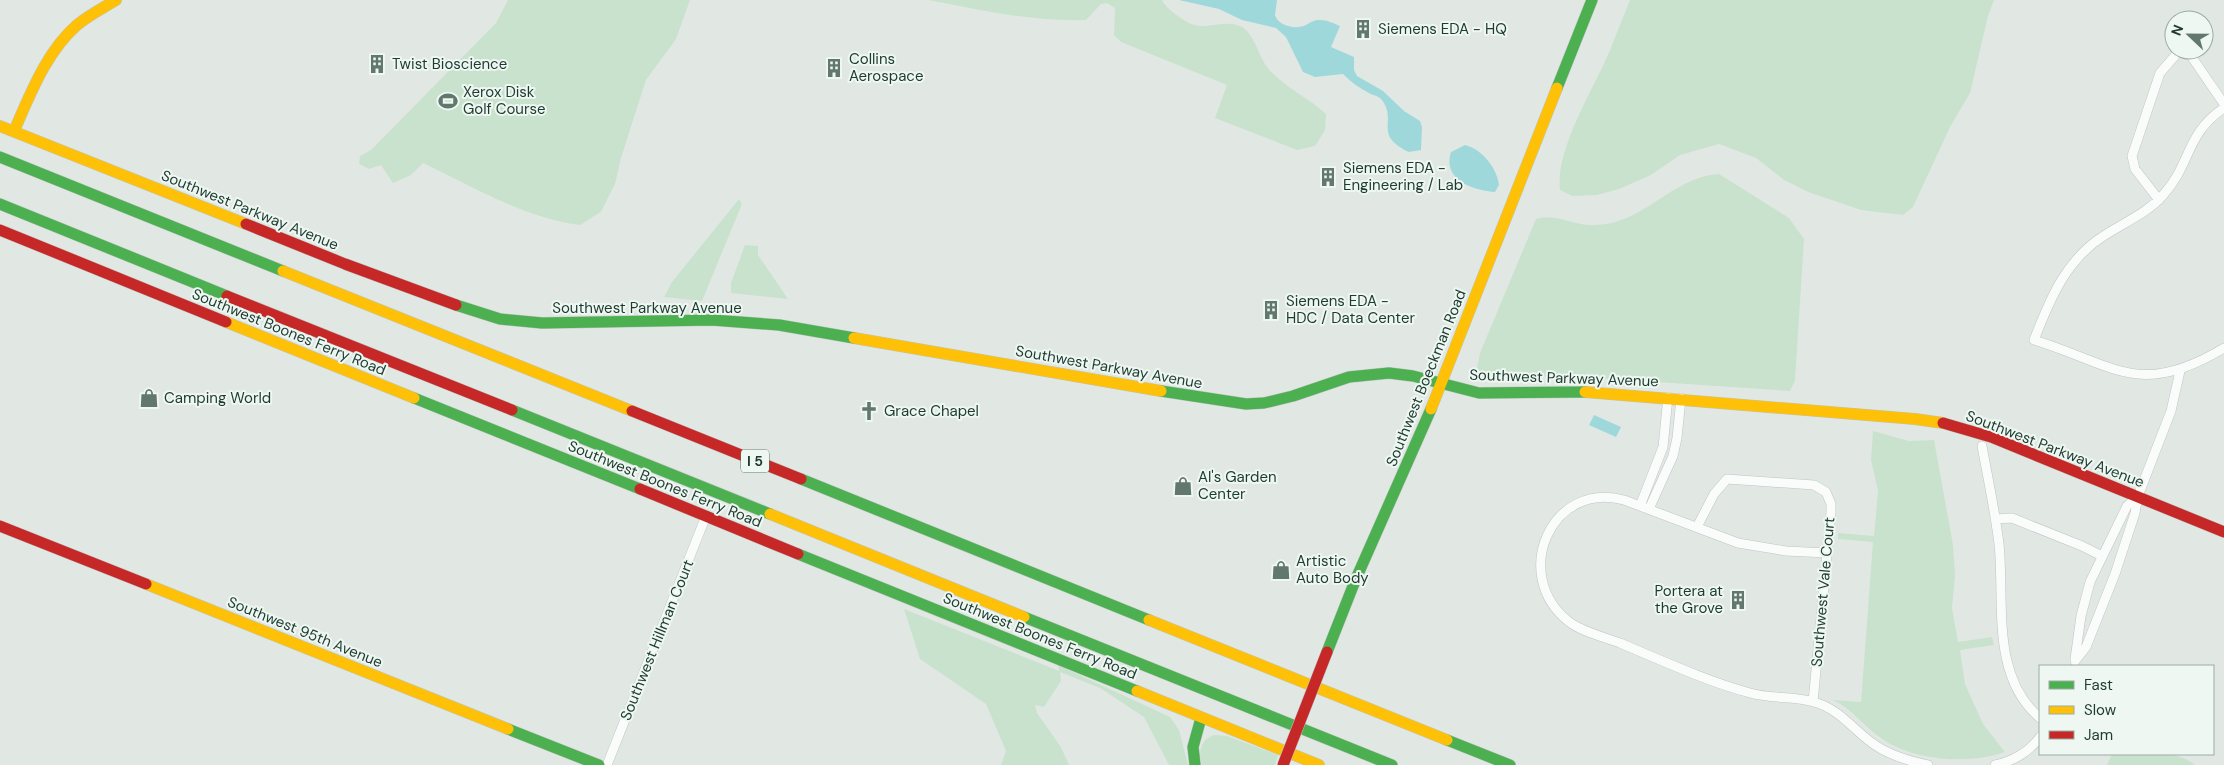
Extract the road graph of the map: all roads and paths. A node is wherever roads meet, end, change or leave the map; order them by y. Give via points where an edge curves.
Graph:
1 (116, 0) edge
2 (1592, 0) edge
3 (2171, 60) edge
4 (2194, 60) edge
5 (2224, 104) edge
6 (2224, 108) edge
7 (0, 126) edge
8 (14, 132) junction
9 (0, 156) edge
10 (2159, 200) junction
11 (0, 204) edge
12 (0, 230) edge
13 (2224, 348) edge
14 (2180, 371) junction
15 (1441, 384) junction
16 (1668, 397) junction
17 (1681, 398) junction
18 (1982, 446) dead end
19 (2138, 496) junction
20 (1644, 508) junction
21 (706, 516) junction
22 (1995, 519) junction
23 (1697, 527) junction
24 (1, 529) edge
25 (2224, 532) edge
26 (1827, 553) junction
27 (2102, 556) junction
28 (2074, 663) edge
29 (1814, 702) junction
30 (2039, 717) edge
31 (1201, 718) junction
32 (2039, 738) edge
33 (599, 765) edge
34 (607, 765) edge
35 (1195, 765) edge
36 (1284, 765) edge
37 (1319, 765) edge
38 (1392, 765) edge
39 (1510, 765) edge
40 (1928, 765) edge
41 (1995, 765) edge

1 - 8 main road via 74,28 52,58
2 - 15 main road, Southwest Boeckman Road
3 - 10 street via 2160,73 2132,156 2135,169
4 - 5 street
6 - 10 street via 2204,124 2177,176
7 - 8 main road, Southwest Parkway Avenue
8 - 15 main road, Southwest Parkway Avenue via 345,264 509,321 712,320 770,324 1246,404 1286,398 1324,384 1370,374 1400,374
9 - 39 main road, I 5
10 - 14 street via 2103,236 2078,257 2054,292 2034,340 2117,371 2155,375
11 - 38 main road
12 - 21 main road, Southwest Boones Ferry Road
13 - 14 street
14 - 19 street via 2170,411
15 - 16 main road, Southwest Parkway Avenue via 1484,393 1560,391
15 - 36 main road, Southwest Boeckman Road, bridge via 1355,581
16 - 17 main road, Southwest Parkway Avenue
16 - 20 street via 1663,447
17 - 19 main road, Southwest Parkway Avenue via 1947,424 1991,437
17 - 20 street via 1673,456
18 - 22 street
19 - 25 main road, Southwest Parkway Avenue
19 - 27 street via 2127,506
19 - 28 street via 2136,514 2115,574 2086,647
20 - 23 street
20 - 29 street via 1613,496 1598,497 1575,504 1557,520 1546,537 1540,562 1542,584 1553,606 1574,625 1710,680 1752,694
21 - 31 main road, Southwest Boones Ferry Road
21 - 34 street, Southwest Hillman Court
22 - 27 street via 2012,518
22 - 30 street via 2002,570 2000,613 2005,648 2018,692
23 - 26 street via 1760,548
23 - 26 street, Southwest Vale Court via 1718,488 1727,479 1814,486 1826,492 1831,504
24 - 33 main road, Southwest 95th Avenue
26 - 29 street, Southwest Vale Court
27 - 28 street via 2085,594
29 - 40 street via 1843,717 1881,749
31 - 35 main road via 1192,747
31 - 37 main road, Southwest Boones Ferry Road
32 - 41 street via 2030,749 2006,763

